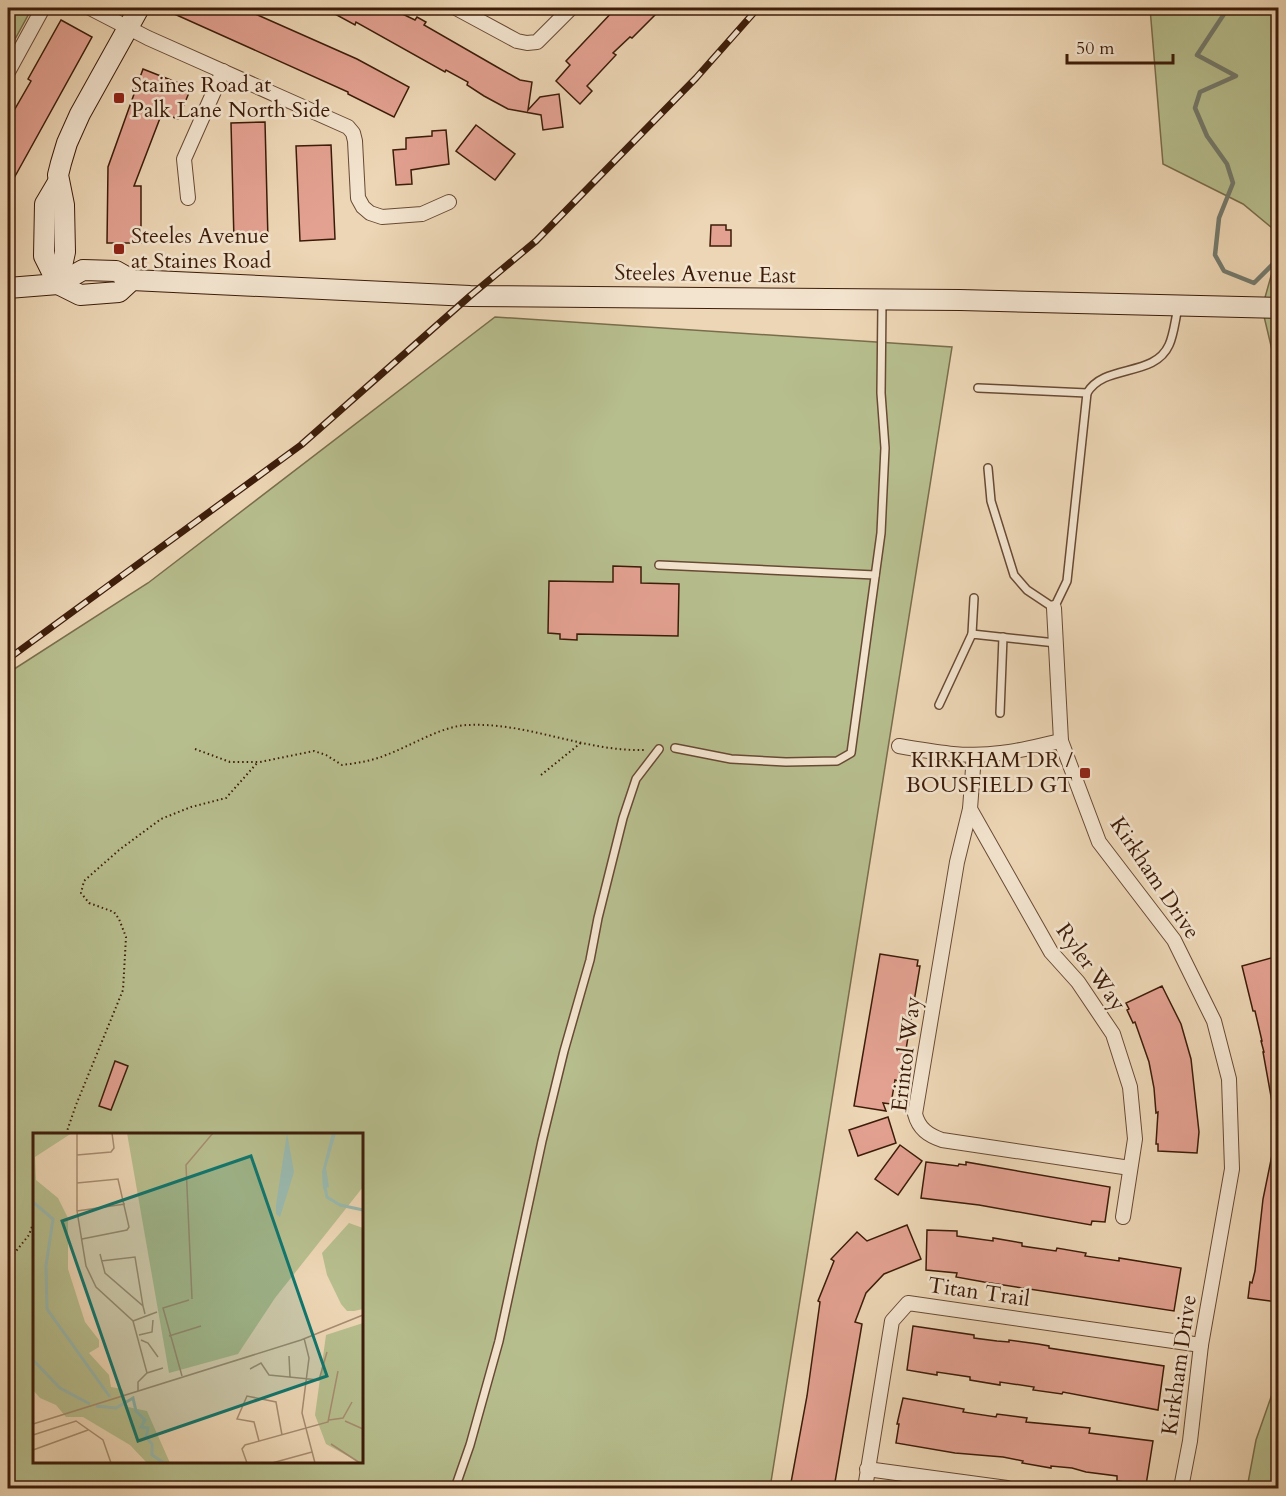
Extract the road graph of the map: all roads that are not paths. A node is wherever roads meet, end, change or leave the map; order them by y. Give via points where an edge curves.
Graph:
1 (43, 8) edge
2 (90, 8) edge
3 (139, 8) edge
4 (456, 8) edge
5 (571, 8) edge
6 (128, 28) junction
7 (223, 71) junction
8 (8, 72) edge
9 (188, 198) dead end
10 (449, 202) dead end
11 (58, 284) junction
12 (8, 288) edge
13 (882, 300) junction
14 (1179, 306) junction
15 (1278, 308) edge
16 (978, 388) dead end
17 (1087, 393) junction
18 (988, 468) dead end
19 (660, 565) dead end
20 (875, 575) junction
21 (974, 598) dead end
22 (1054, 608) junction
23 (972, 634) junction
24 (1003, 637) junction
25 (1056, 643) junction
26 (939, 705) dead end
27 (1000, 713) dead end
28 (1061, 741) junction
29 (899, 746) dead end
30 (675, 748) dead end
31 (659, 749) road end
32 (974, 755) junction
33 (970, 809) junction
34 (1130, 1168) junction
35 (1123, 1217) dead end
36 (1201, 1346) junction
37 (867, 1469) junction
38 (455, 1488) edge
39 (865, 1488) edge
40 (1007, 1488) edge
41 (1181, 1488) edge

1 - 8 street
2 - 6 street
3 - 6 main road
4 - 5 street via 517,41 528,43 537,42
6 - 7 street
6 - 11 main road via 72,132 58,182 45,204 44,256
7 - 9 street via 184,159
7 - 10 street via 348,128 355,141 358,198 370,213 382,217 422,214
11 - 12 main road, Steeles Avenue East
11 - 13 main road, Steeles Avenue East via 80,295 119,292 132,280 470,296
13 - 14 main road, Steeles Avenue East
13 - 20 lane via 885,448
14 - 15 main road, Steeles Avenue East
14 - 17 lane via 1168,346 1159,357 1144,366 1107,375
16 - 17 lane
17 - 22 lane via 1067,581
18 - 22 lane via 991,501 1014,575 1027,591
19 - 20 lane
20 - 30 lane via 851,753 837,761 786,762 731,759
21 - 23 lane
22 - 25 street, Kirkham Drive
23 - 24 lane
23 - 26 lane
24 - 25 lane
24 - 27 lane
25 - 28 street, Kirkham Drive
28 - 32 street
28 - 36 street, Kirkham Drive via 1100,842 1174,940 1214,1021 1229,1080 1232,1170
29 - 32 street
31 - 38 lane via 636,779 623,818 564,1051 499,1341
32 - 33 street
33 - 34 street, Ryler Way via 1051,952 1078,982 1113,1034 1130,1087 1134,1138
33 - 34 street, Erintol Way via 937,975 915,1114 918,1124 942,1140
34 - 35 street, Ryler Way
36 - 37 street, Titan Trail via 908,1303 892,1321
36 - 41 street, Kirkham Drive
37 - 39 street, Titan Trail
37 - 40 street

